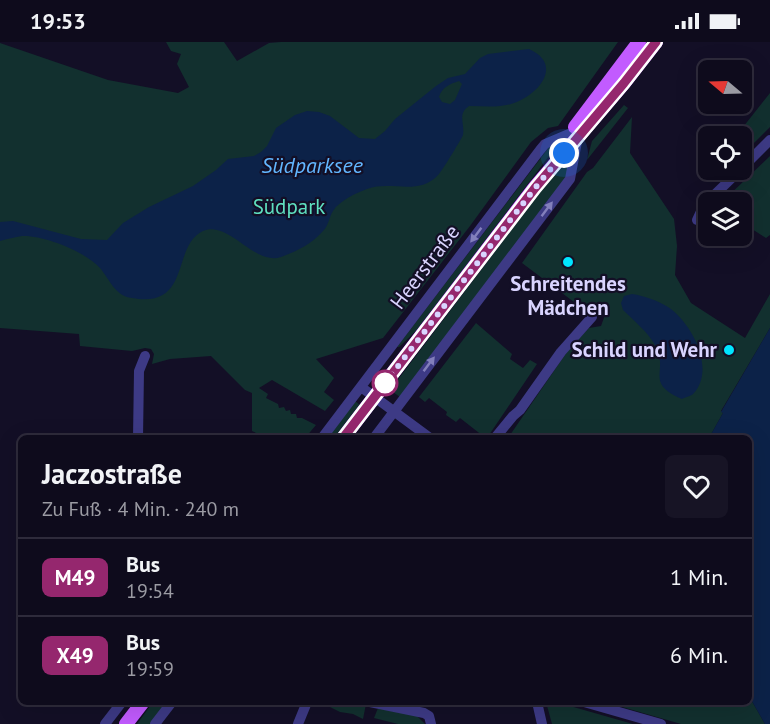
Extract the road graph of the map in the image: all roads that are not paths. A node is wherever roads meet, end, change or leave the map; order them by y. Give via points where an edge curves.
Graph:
1 (639, 42) edge
2 (656, 42) edge
3 (575, 134) junction
4 (770, 140) edge
5 (752, 158) edge
6 (730, 180) edge
7 (697, 220) dead end
8 (592, 317) dead end
9 (145, 356) dead end
10 (361, 387) junction
11 (374, 397) junction
12 (394, 411) junction
13 (138, 435) edge
14 (324, 435) edge
15 (345, 435) edge
16 (376, 435) edge
17 (426, 435) edge
18 (497, 435) edge
19 (120, 705) edge
20 (141, 705) edge
21 (170, 705) edge
22 (306, 705) edge
23 (386, 705) edge
24 (538, 705) edge
25 (594, 705) edge
26 (105, 724) edge
27 (126, 724) edge
28 (155, 724) edge
29 (298, 724) edge
30 (431, 724) edge
31 (542, 724) edge
32 (661, 724) edge

1 - 3 main road, Heerstraße
2 - 3 main road, Heerstraße via 624,83
3 -> 10 street, Heerstraße via 545,144
3 - 11 main road, Heerstraße
12 -> 3 street, Heerstraße via 570,179
4 - 5 street
6 - 7 street via 704,205
8 - 18 street
9 - 13 street via 139,371
10 - 11 street
10 - 14 street, Heerstraße
11 - 12 street
11 - 15 main road, Heerstraße
12 - 16 street, Heerstraße
12 - 17 street
19 - 26 street
20 - 27 main road
21 - 28 street
22 - 29 street
23 - 30 street via 424,713
24 - 31 street
25 - 32 street

